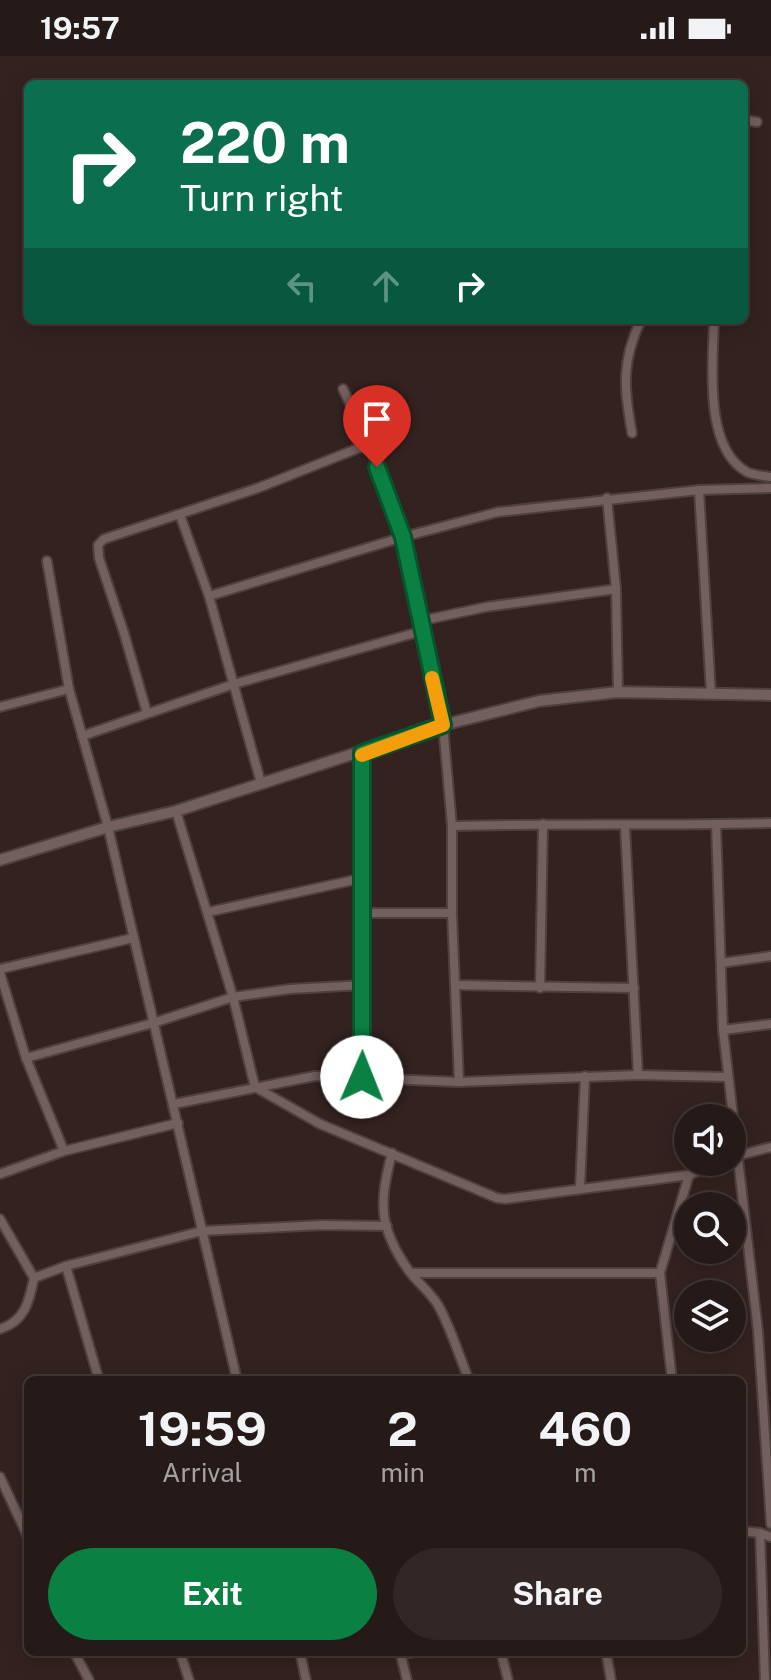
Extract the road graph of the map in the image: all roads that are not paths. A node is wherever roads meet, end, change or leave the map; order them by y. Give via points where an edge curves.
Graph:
1 (748, 121) edge
2 (757, 122) dead end
3 (639, 324) edge
4 (714, 324) edge
5 (343, 389) dead end
6 (632, 433) dead end
7 (369, 444) junction
8 (771, 477) edge
9 (771, 488) edge
10 (699, 490) junction
11 (607, 498) junction
12 (180, 515) junction
13 (403, 537) junction
14 (47, 561) dead end
15 (616, 589) junction
16 (209, 596) junction
17 (421, 626) junction
18 (234, 684) junction
19 (69, 689) junction
20 (618, 692) junction
21 (711, 694) junction
22 (771, 695) edge
23 (0, 707) edge
24 (147, 713) junction
25 (443, 725) junction
26 (82, 736) junction
27 (362, 753) junction
28 (261, 783) junction
29 (176, 811) junction
30 (771, 823) edge
31 (543, 824) junction
32 (716, 824) junction
33 (452, 826) junction
34 (108, 827) junction
35 (625, 827) junction
36 (0, 860) edge
37 (363, 878) junction
38 (208, 912) junction
39 (364, 913) junction
40 (452, 913) junction
41 (133, 938) junction
42 (771, 956) edge
43 (721, 963) junction
44 (0, 971) edge
45 (363, 985) junction
46 (455, 985) junction
47 (540, 988) junction
48 (634, 988) junction
49 (233, 997) junction
50 (153, 1023) junction
51 (771, 1024) edge
52 (723, 1030) junction
53 (26, 1058) junction
54 (638, 1075) junction
55 (585, 1076) junction
56 (362, 1077) junction
57 (727, 1077) junction
58 (459, 1082) junction
59 (255, 1087) junction
60 (174, 1104) junction
61 (730, 1104) edge
62 (178, 1123) junction
63 (771, 1147) edge
64 (64, 1151) junction
65 (392, 1153) junction
66 (746, 1153) edge
67 (0, 1174) edge
68 (681, 1176) edge
69 (689, 1176) edge
70 (739, 1176) edge
71 (580, 1188) junction
72 (0, 1221) edge
73 (387, 1226) junction
74 (202, 1231) junction
75 (66, 1266) junction
76 (411, 1273) junction
77 (660, 1273) junction
78 (34, 1278) junction
79 (0, 1329) edge
80 (98, 1376) edge
81 (236, 1376) edge
82 (467, 1376) edge
83 (672, 1376) edge
84 (0, 1477) edge
85 (771, 1524) edge
86 (24, 1528) edge
87 (746, 1531) edge
88 (760, 1533) junction
89 (771, 1537) edge
90 (76, 1656) edge
91 (181, 1656) edge
92 (301, 1656) edge
93 (401, 1656) edge
94 (502, 1656) edge
95 (607, 1656) edge
96 (89, 1680) edge
97 (189, 1680) edge
98 (306, 1680) edge
99 (407, 1680) edge
100 (508, 1680) edge
101 (611, 1680) edge
102 (765, 1680) edge

1 - 2 street
3 - 6 street via 624,389
4 - 8 street via 721,443 747,471
5 - 7 street
7 - 12 street
7 - 13 street
9 - 10 street
10 - 11 street
10 - 21 street
11 - 13 street via 498,512
11 - 15 street
12 - 16 street
12 - 24 street via 98,545
13 - 16 street
13 - 17 street
14 - 19 street
15 - 17 street via 486,607
15 - 20 street
16 - 18 street
17 - 18 street
17 - 25 street
18 - 24 street
18 - 28 street
19 - 23 street
19 - 26 street
20 - 21 street
20 - 25 street via 539,701
21 - 22 street
24 - 26 street
25 - 27 street
25 - 33 street
26 - 34 street
27 - 28 street
27 - 37 street
28 - 29 street
29 - 34 street
29 - 38 street
30 - 32 street
31 - 33 street
31 - 35 street
31 - 47 street
32 - 35 street
32 - 43 street
33 - 40 street
34 - 36 street
34 - 41 street
35 - 48 street
37 - 38 street
37 - 39 street
38 - 49 street
39 - 40 street
39 - 45 street
40 - 46 street
41 - 44 street
41 - 50 street
42 - 43 street
43 - 52 street
44 - 53 street
45 - 49 street
45 - 56 street
46 - 47 street
46 - 58 street
47 - 48 street
48 - 54 street
49 - 50 street
49 - 59 street
50 - 53 street
50 - 60 street
51 - 52 street
52 - 57 street
53 - 64 street
54 - 55 street
54 - 57 street
55 - 58 street
55 - 71 street
56 - 58 street
56 - 59 street via 315,1076
57 - 61 street
59 - 60 street
59 - 65 street via 320,1124
60 - 62 street
62 - 64 street
62 - 74 street
63 - 66 street
64 - 67 street
65 - 71 street via 497,1198
65 - 73 street via 383,1190
68 - 71 street
69 - 77 street
70 - 85 street via 758,1331
72 - 78 street
73 - 74 street
73 - 76 street
74 - 75 street
74 - 81 street
75 - 78 street
75 - 80 street
76 - 77 street
76 - 82 street via 437,1304
77 - 83 street
78 - 79 street via 29,1305 12,1325
84 - 86 street
87 - 88 street
88 - 89 street
88 - 102 street
90 - 96 street
91 - 97 street
92 - 98 street
93 - 99 street
94 - 100 street
95 - 101 street

